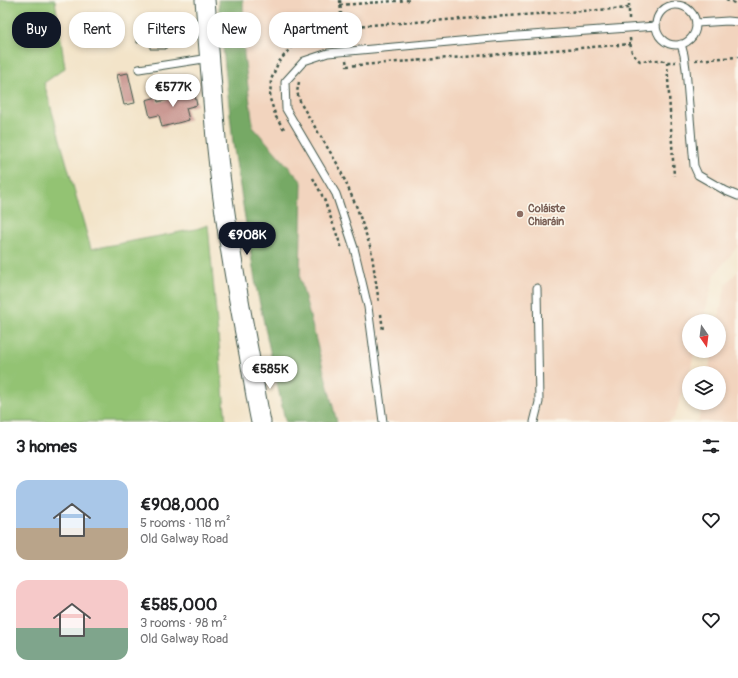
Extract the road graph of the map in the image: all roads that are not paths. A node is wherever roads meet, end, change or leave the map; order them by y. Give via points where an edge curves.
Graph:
1 (205, 0) edge
2 (674, 3) edge
3 (738, 22) edge
4 (696, 23) junction
5 (656, 26) junction
6 (681, 44) junction
7 (210, 58) junction
8 (139, 69) dead end
9 (738, 196) edge
10 (537, 288) dead end
11 (262, 422) edge
12 (383, 422) edge
13 (534, 422) edge

1 - 7 main road
2 - 4 lane via 691,12
2 - 5 lane via 659,15
3 - 4 lane
4 - 6 lane via 693,36
5 - 6 lane via 657,33 666,42 672,45
5 - 12 lane via 328,53 304,61 285,82 286,109 336,194 354,248 368,307
6 - 9 lane via 685,61 694,166 698,175
7 - 8 lane
7 - 11 main road via 217,146 235,282
10 - 13 lane via 539,402

